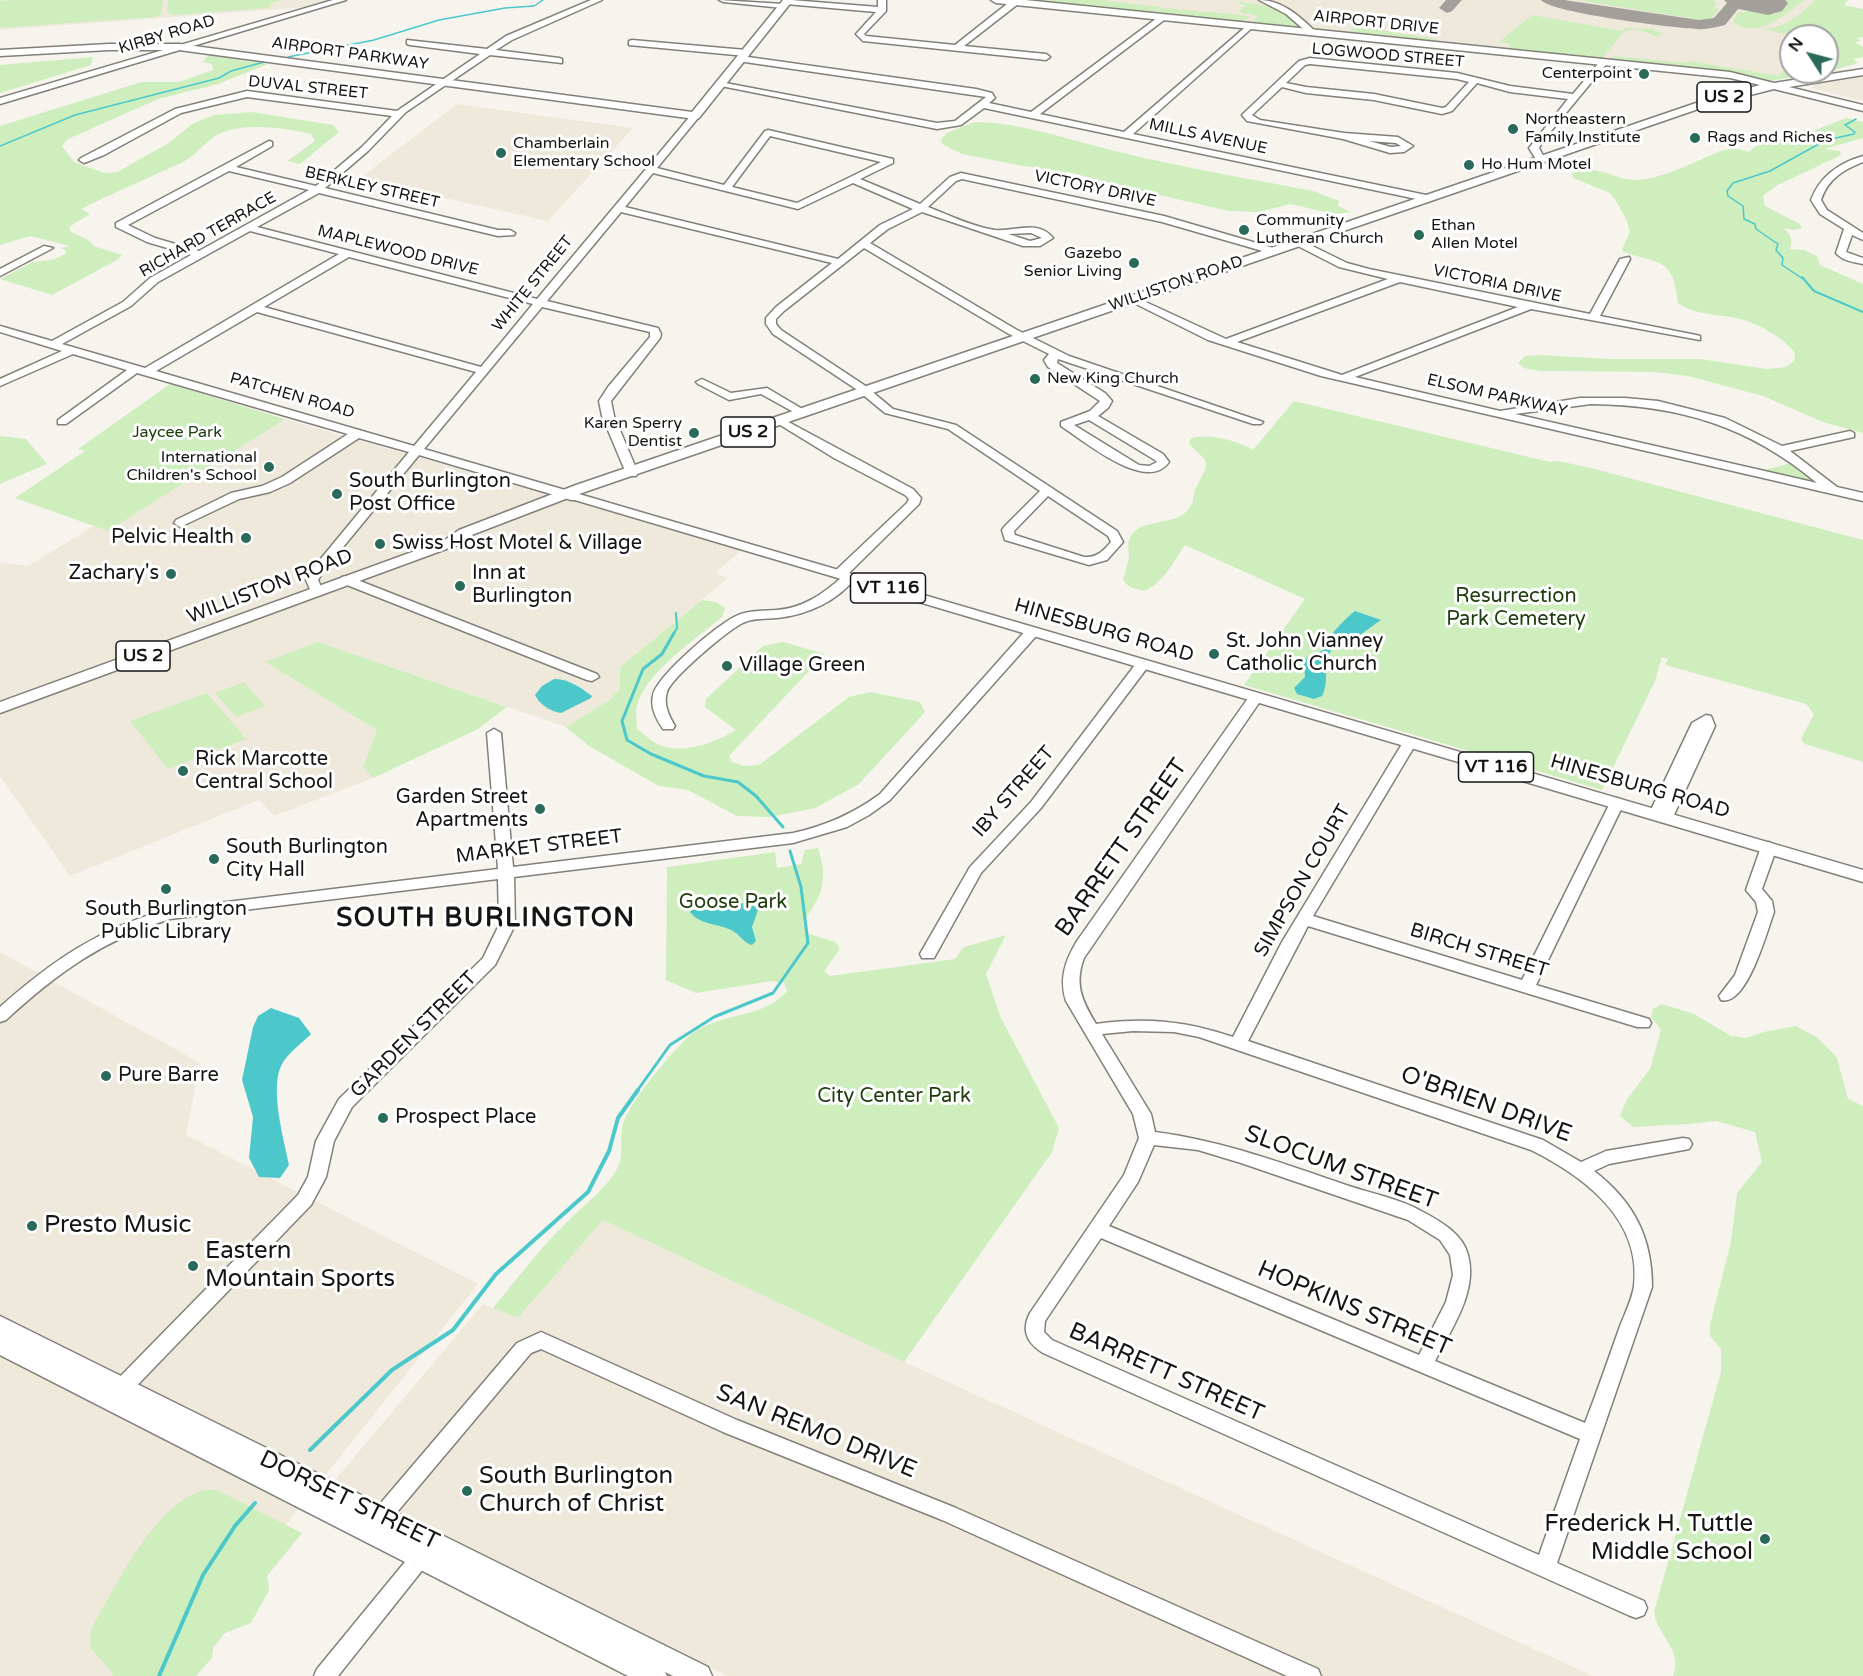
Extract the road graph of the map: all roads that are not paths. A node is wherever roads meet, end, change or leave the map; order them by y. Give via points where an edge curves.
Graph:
1 (342, 0) edge
2 (598, 0) edge
3 (723, 0) edge
4 (996, 0) edge
5 (1263, 0) edge
6 (1015, 2) junction
7 (786, 3) edge
8 (882, 5) edge
9 (1164, 17) junction
10 (1249, 26) junction
11 (1312, 32) junction
12 (410, 42) dead end
13 (632, 43) dead end
14 (179, 47) junction
15 (957, 48) junction
16 (488, 52) junction
17 (0, 53) edge
18 (744, 56) junction
19 (1046, 57) dead end
20 (559, 61) dead end
21 (1605, 61) junction
22 (1863, 72) edge
23 (1475, 80) junction
24 (444, 82) junction
25 (1280, 84) junction
26 (720, 85) junction
27 (1771, 86) junction
28 (1574, 98) junction
29 (0, 101) edge
30 (984, 105) junction
31 (1860, 108) edge
32 (399, 114) junction
33 (1033, 115) junction
34 (695, 116) junction
35 (1126, 135) junction
36 (1344, 136) junction
37 (269, 144) dead end
38 (1540, 159) junction
39 (1863, 159) edge
40 (84, 160) dead end
41 (228, 168) junction
42 (649, 170) junction
43 (852, 179) junction
44 (726, 188) junction
45 (317, 190) junction
46 (1426, 198) junction
47 (617, 208) junction
48 (920, 209) junction
49 (249, 228) junction
50 (1849, 229) junction
51 (510, 233) dead end
52 (995, 233) dead end
53 (1863, 237) edge
54 (1298, 242) junction
55 (863, 243) junction
56 (48, 248) dead end
57 (1273, 251) junction
58 (346, 254) junction
59 (201, 255) junction
60 (1625, 259) dead end
61 (1863, 261) edge
62 (839, 262) junction
63 (0, 273) edge
64 (1399, 279) junction
65 (1133, 300) junction
66 (539, 303) junction
67 (1530, 306) junction
68 (256, 308) junction
69 (1593, 319) junction
70 (0, 328) edge
71 (1024, 337) junction
72 (1696, 338) dead end
73 (1225, 343) junction
74 (54, 344) junction
75 (73, 350) junction
76 (1056, 354) junction
77 (142, 369) junction
78 (484, 371) junction
79 (1343, 378) junction
80 (702, 382) dead end
81 (0, 383) edge
82 (864, 392) junction
83 (803, 413) junction
84 (1496, 413) junction
85 (1089, 415) junction
86 (785, 420) junction
87 (62, 422) dead end
88 (1257, 422) dead end
89 (358, 433) junction
90 (1850, 435) dead end
91 (1783, 449) junction
92 (418, 450) junction
93 (632, 473) junction
94 (1047, 490) junction
95 (1834, 490) junction
96 (571, 495) junction
97 (1863, 497) edge
98 (180, 523) dead end
99 (845, 575) junction
100 (347, 580) junction
101 (317, 591) junction
102 (1032, 632) junction
103 (1143, 664) junction
104 (592, 677) dead end
105 (1256, 697) junction
106 (0, 708) edge
107 (668, 726) dead end
108 (494, 733) dead end
109 (1410, 742) junction
110 (1617, 803) junction
111 (1661, 816) junction
112 (1769, 847) junction
113 (506, 872) junction
114 (1863, 876) edge
115 (1304, 919) junction
116 (928, 954) dead end
117 (1527, 987) junction
118 (1727, 996) dead end
119 (0, 1016) edge
120 (1643, 1023) dead end
121 (1091, 1030) junction
122 (1238, 1044) junction
123 (1148, 1137) junction
124 (1683, 1144) dead end
125 (1581, 1169) junction
126 (1097, 1229) junction
127 (0, 1325) edge
128 (0, 1344) edge
129 (1423, 1365) junction
130 (116, 1394) junction
131 (1592, 1435) junction
132 (375, 1524) junction
133 (427, 1550) junction
134 (1545, 1567) junction
135 (1636, 1608) dead end
136 (325, 1676) edge
137 (654, 1676) edge
138 (699, 1676) edge
139 (1310, 1676) edge

1 - 14 street, KIRBY ROAD
2 - 16 street, RICHARD TERRACE via 516,35
3 - 7 street
4 - 6 main road, AIRPORT DRIVE
5 - 11 street via 1289,12
6 - 9 main road, AIRPORT DRIVE
6 - 15 street
7 - 8 street
7 - 18 main road, WHITE STREET
8 - 15 street via 860,37
9 - 10 main road, AIRPORT DRIVE
9 - 33 street
10 - 11 main road, AIRPORT DRIVE
10 - 35 street
11 - 21 main road, AIRPORT DRIVE
12 - 16 street
13 - 18 street
14 - 17 main road, AIRPORT PARKWAY
14 - 24 main road, AIRPORT PARKWAY
14 - 29 street, KIRBY ROAD
15 - 19 street
16 - 20 street
16 - 24 street, RICHARD TERRACE
18 - 26 main road, WHITE STREET
18 - 30 street via 988,95 990,99
21 - 27 main road, AIRPORT DRIVE via 1718,73
21 - 28 street
22 - 27 main road, WILLISTON ROAD / US 2
23 - 25 street, LOGWOOD STREET via 1312,61 1302,63
23 - 25 street via 1449,109 1442,111
23 - 28 street, LOGWOOD STREET
24 - 32 street, RICHARD TERRACE
24 - 34 main road, AIRPORT PARKWAY
25 - 36 street, LOGWOOD STREET via 1248,118
26 - 30 street via 944,126 958,123
26 - 34 main road, WHITE STREET
27 - 31 main road
27 - 31 main road
27 - 38 main road, WILLISTON ROAD / US 2 via 1703,104
28 - 38 street via 1534,148
30 - 33 street, MILLS AVENUE
32 - 40 street, DUVAL STREET via 247,94 178,111
32 - 45 street, RICHARD TERRACE
33 - 35 street, MILLS AVENUE
34 - 42 street, WHITE STREET
35 - 46 street, MILLS AVENUE
36 - 36 street, LOGWOOD STREET via 1390,150 1408,146 1398,140
37 - 41 street
38 - 46 main road, WILLISTON ROAD / US 2
39 - 50 street via 1832,174 1822,184 1816,200 1823,212
41 - 45 street, BERKLEY STREET
41 - 59 street via 120,225 151,240
42 - 44 street
42 - 47 street, WHITE STREET
43 - 44 street via 798,206
43 - 44 street via 890,160 768,133
43 - 48 street
45 - 49 street, RICHARD TERRACE
45 - 51 street, BERKLEY STREET
46 - 54 main road, WILLISTON ROAD / US 2
47 - 62 street
47 - 66 street, WHITE STREET
48 - 52 street
48 - 55 street, VICTORY DRIVE
48 - 57 street, VICTORY DRIVE via 955,177 964,176 1158,217
49 - 58 street, MAPLEWOOD DRIVE
49 - 59 street, RICHARD TERRACE
50 - 53 street
50 - 61 street via 1841,253
54 - 57 main road, WILLISTON ROAD / US 2
54 - 64 street, VICTORIA DRIVE via 1344,265
55 - 62 street, VICTORY DRIVE
55 - 71 street
56 - 63 street
57 - 65 main road, WILLISTON ROAD / US 2
58 - 66 street, MAPLEWOOD DRIVE
58 - 68 street
59 - 74 street, RICHARD TERRACE via 154,280 127,304
60 - 69 street
62 - 82 street, VICTORY DRIVE via 770,321 777,332
64 - 67 street, VICTORIA DRIVE
64 - 73 street
65 - 71 main road, WILLISTON ROAD / US 2
65 - 73 street, ELSOM PARKWAY
66 - 78 street, WHITE STREET
66 - 93 street, MAPLEWOOD DRIVE via 655,331 655,338 604,401
67 - 69 street, VICTORIA DRIVE
67 - 79 street
68 - 77 street
68 - 78 street
69 - 72 street, VICTORIA DRIVE
70 - 74 street, PATCHEN ROAD
71 - 76 street
71 - 82 main road, WILLISTON ROAD / US 2
73 - 79 street, ELSOM PARKWAY
74 - 75 street, PATCHEN ROAD
75 - 77 street, PATCHEN ROAD
75 - 81 street
76 - 85 street via 1050,360 1052,365 1106,401
76 - 88 street
77 - 87 street
77 - 89 street, PATCHEN ROAD
78 - 92 street, WHITE STREET
79 - 84 street, ELSOM PARKWAY
80 - 83 street via 729,397 766,391
82 - 83 main road, WILLISTON ROAD / US 2
82 - 94 street via 897,415 952,427
83 - 86 main road, WILLISTON ROAD / US 2
84 - 91 street via 1578,402 1650,404 1725,421
84 - 95 street, ELSOM PARKWAY
85 - 85 street via 1159,457 1162,464 1154,469 1136,468 1065,424
86 - 93 main road, WILLISTON ROAD / US 2
86 - 99 street via 915,498
89 - 92 street, PATCHEN ROAD
89 - 98 street via 286,480 235,496
90 - 91 street
91 - 95 street
92 - 96 street, PATCHEN ROAD
92 - 101 street, WHITE STREET via 315,574 312,584
93 - 96 main road, WILLISTON ROAD / US 2
94 - 94 street via 1008,530 1009,537 1083,561 1103,558 1116,537
95 - 97 street, ELSOM PARKWAY
96 - 99 main road, HINESBURG ROAD / VT 116
96 - 100 main road, WILLISTON ROAD / US 2
99 - 102 main road, HINESBURG ROAD / VT 116
99 - 107 street via 834,593 810,608 747,617 732,623 662,687 658,705
100 - 101 main road, WILLISTON ROAD / US 2
100 - 104 street
101 - 106 main road, WILLISTON ROAD / US 2
102 - 103 main road, HINESBURG ROAD / VT 116
102 - 113 street, MARKET STREET via 885,797 844,823 793,838
103 - 105 main road, HINESBURG ROAD / VT 116
103 - 116 street, IBY STREET via 1035,805 975,870
105 - 109 main road, HINESBURG ROAD / VT 116
105 - 121 street, BARRETT STREET via 1076,957 1070,978 1071,993
108 - 113 street, GARDEN STREET
109 - 110 main road, HINESBURG ROAD / VT 116
109 - 115 street, SIMPSON COURT
110 - 111 main road, HINESBURG ROAD / VT 116
110 - 117 street
111 - 111 street via 1708,726 1706,719 1699,723
111 - 112 main road, HINESBURG ROAD / VT 116
112 - 114 main road, HINESBURG ROAD / VT 116
112 - 118 street via 1754,890 1764,901 1766,912 1742,977
113 - 119 street, MARKET STREET via 194,910 146,920 104,936 72,955
113 - 130 street, GARDEN STREET via 507,925 498,949 355,1091 333,1122 316,1177 304,1200
115 - 117 street, BIRCH STREET
115 - 122 street, SIMPSON COURT
117 - 120 street, BIRCH STREET
121 - 122 street, O'BRIEN DRIVE via 1167,1026
121 - 123 street, BARRETT STREET via 1142,1114
122 - 125 street, O'BRIEN DRIVE via 1520,1138
123 - 126 street, BARRETT STREET via 1132,1177
123 - 129 street, SLOCUM STREET via 1245,1156 1414,1215 1446,1234 1459,1253 1462,1275 1455,1302
124 - 125 street via 1606,1158
125 - 131 street, O'BRIEN DRIVE via 1610,1194 1627,1217 1644,1266 1640,1299
126 - 129 street, HOPKINS STREET
126 - 134 street, BARRETT STREET via 1037,1318 1034,1330 1042,1343
127 - 130 main road, DORSET STREET
128 - 130 main road, DORSET STREET
129 - 131 street, HOPKINS STREET
130 - 132 main road, DORSET STREET
131 - 134 street, O'BRIEN DRIVE
132 - 133 main road, DORSET STREET
132 - 139 street, SAN REMO DRIVE via 524,1348 541,1340 730,1426 949,1514
133 - 136 street
133 - 137 main road, DORSET STREET
133 - 138 main road, DORSET STREET
134 - 135 street, BARRETT STREET

